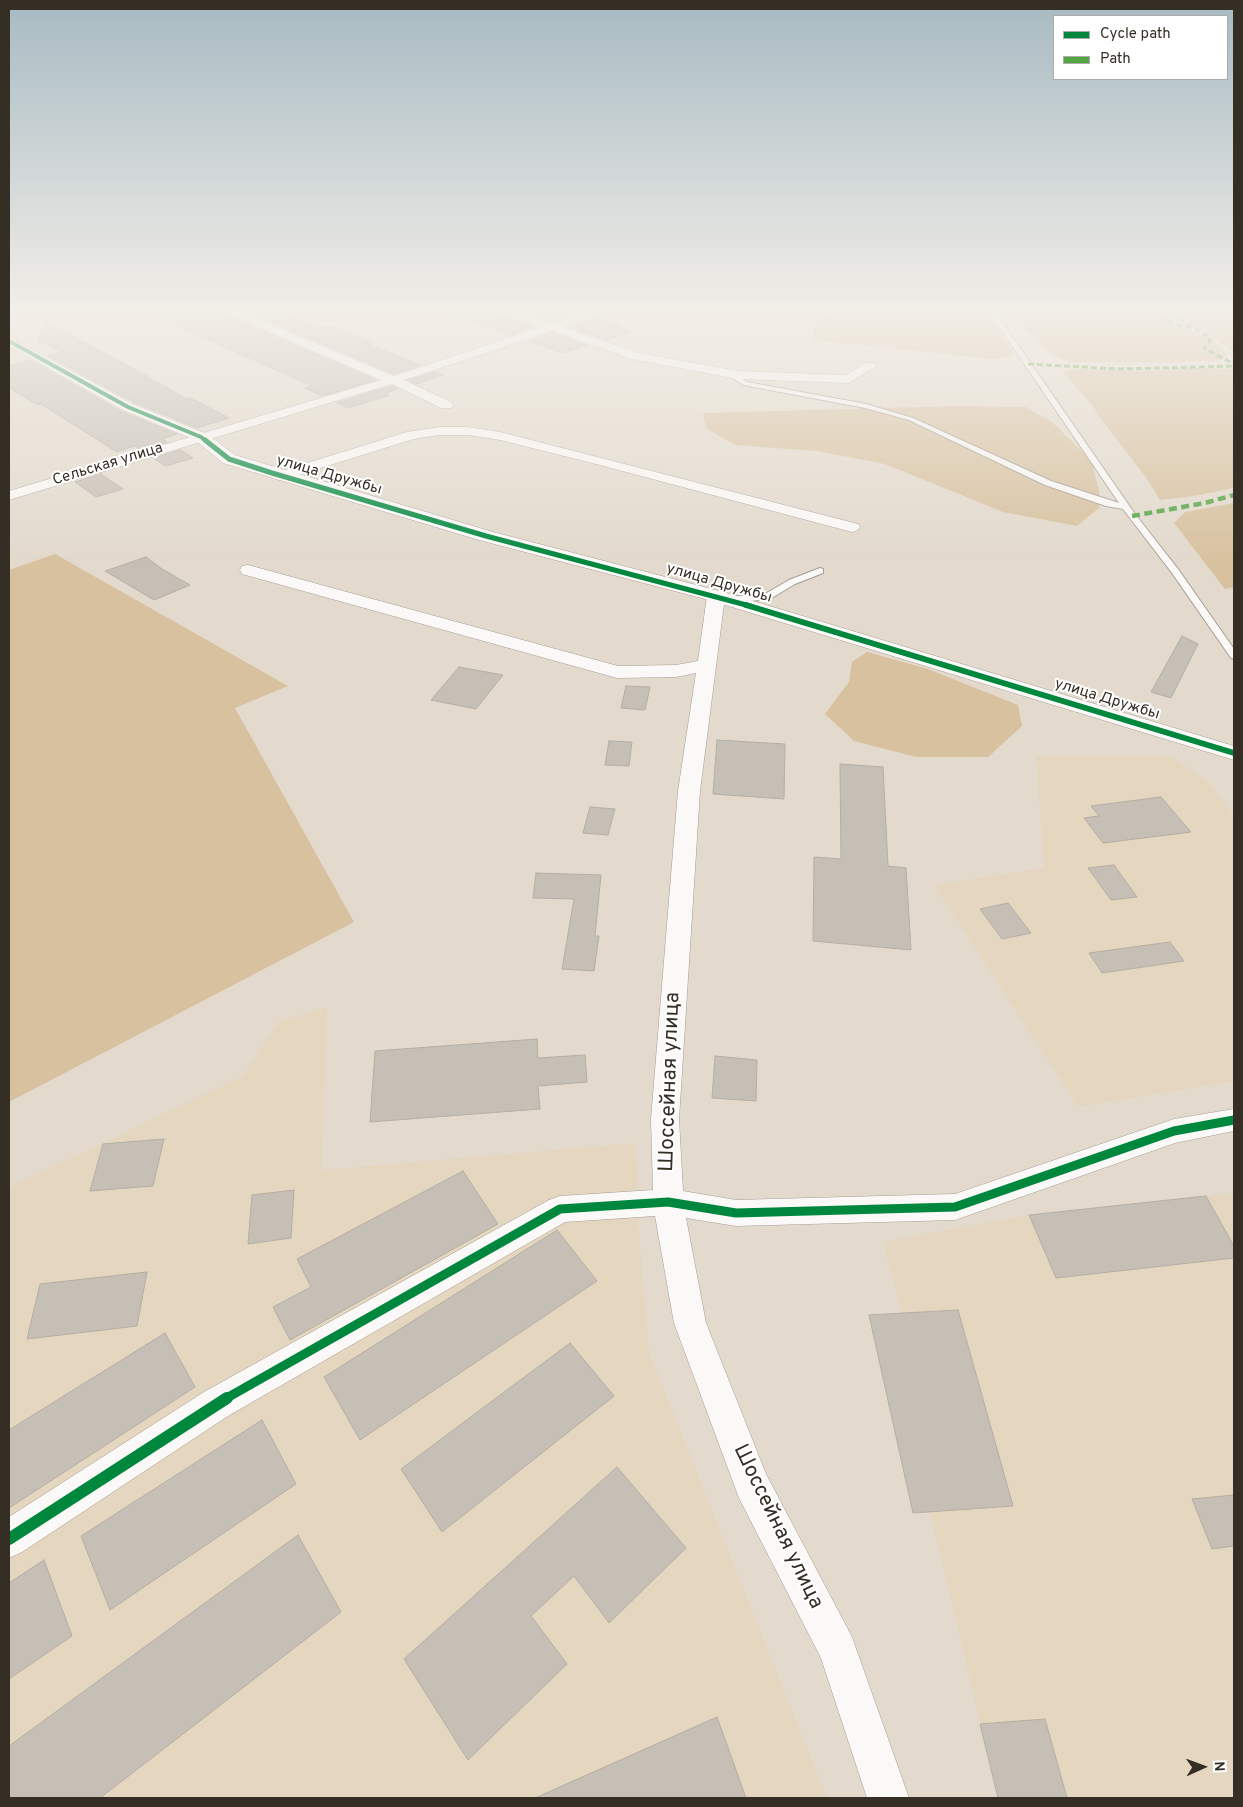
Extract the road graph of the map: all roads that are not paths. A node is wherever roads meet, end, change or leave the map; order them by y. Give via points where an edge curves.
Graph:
1 (103, 393) edge
2 (347, 393) edge
3 (420, 393) edge
4 (791, 393) edge
5 (1048, 393) edge
6 (446, 406) dead end
7 (201, 436) junction
8 (280, 476) junction
9 (9, 496) edge
10 (1126, 507) junction
11 (852, 528) dead end
12 (248, 570) dead end
13 (820, 571) dead end
14 (722, 598) junction
15 (1234, 656) edge
16 (706, 665) junction
17 (1234, 753) edge
18 (1234, 1120) edge
19 (668, 1202) junction
20 (9, 1539) edge
21 (888, 1798) edge

1 - 7 street, улица Дружбы via 128,407
2 - 7 street, Сельская улица
3 - 6 street
4 - 10 lane via 866,406 912,419 1048,483
5 - 10 lane
7 - 8 street, улица Дружбы via 228,459
7 - 9 street, Сельская улица
8 - 11 street via 412,435 468,431 592,458
8 - 14 street, улица Дружбы via 486,536
10 - 15 lane
12 - 16 street via 617,672 676,671
13 - 14 lane via 766,597
14 - 16 street, Шоссейная улица
14 - 17 street, улица Дружбы
16 - 19 street, Шоссейная улица via 689,791 665,1119
18 - 19 street via 1174,1131 954,1207 736,1213
19 - 20 street via 560,1209 216,1404
19 - 21 street, Шоссейная улица via 690,1323 752,1485 838,1651

